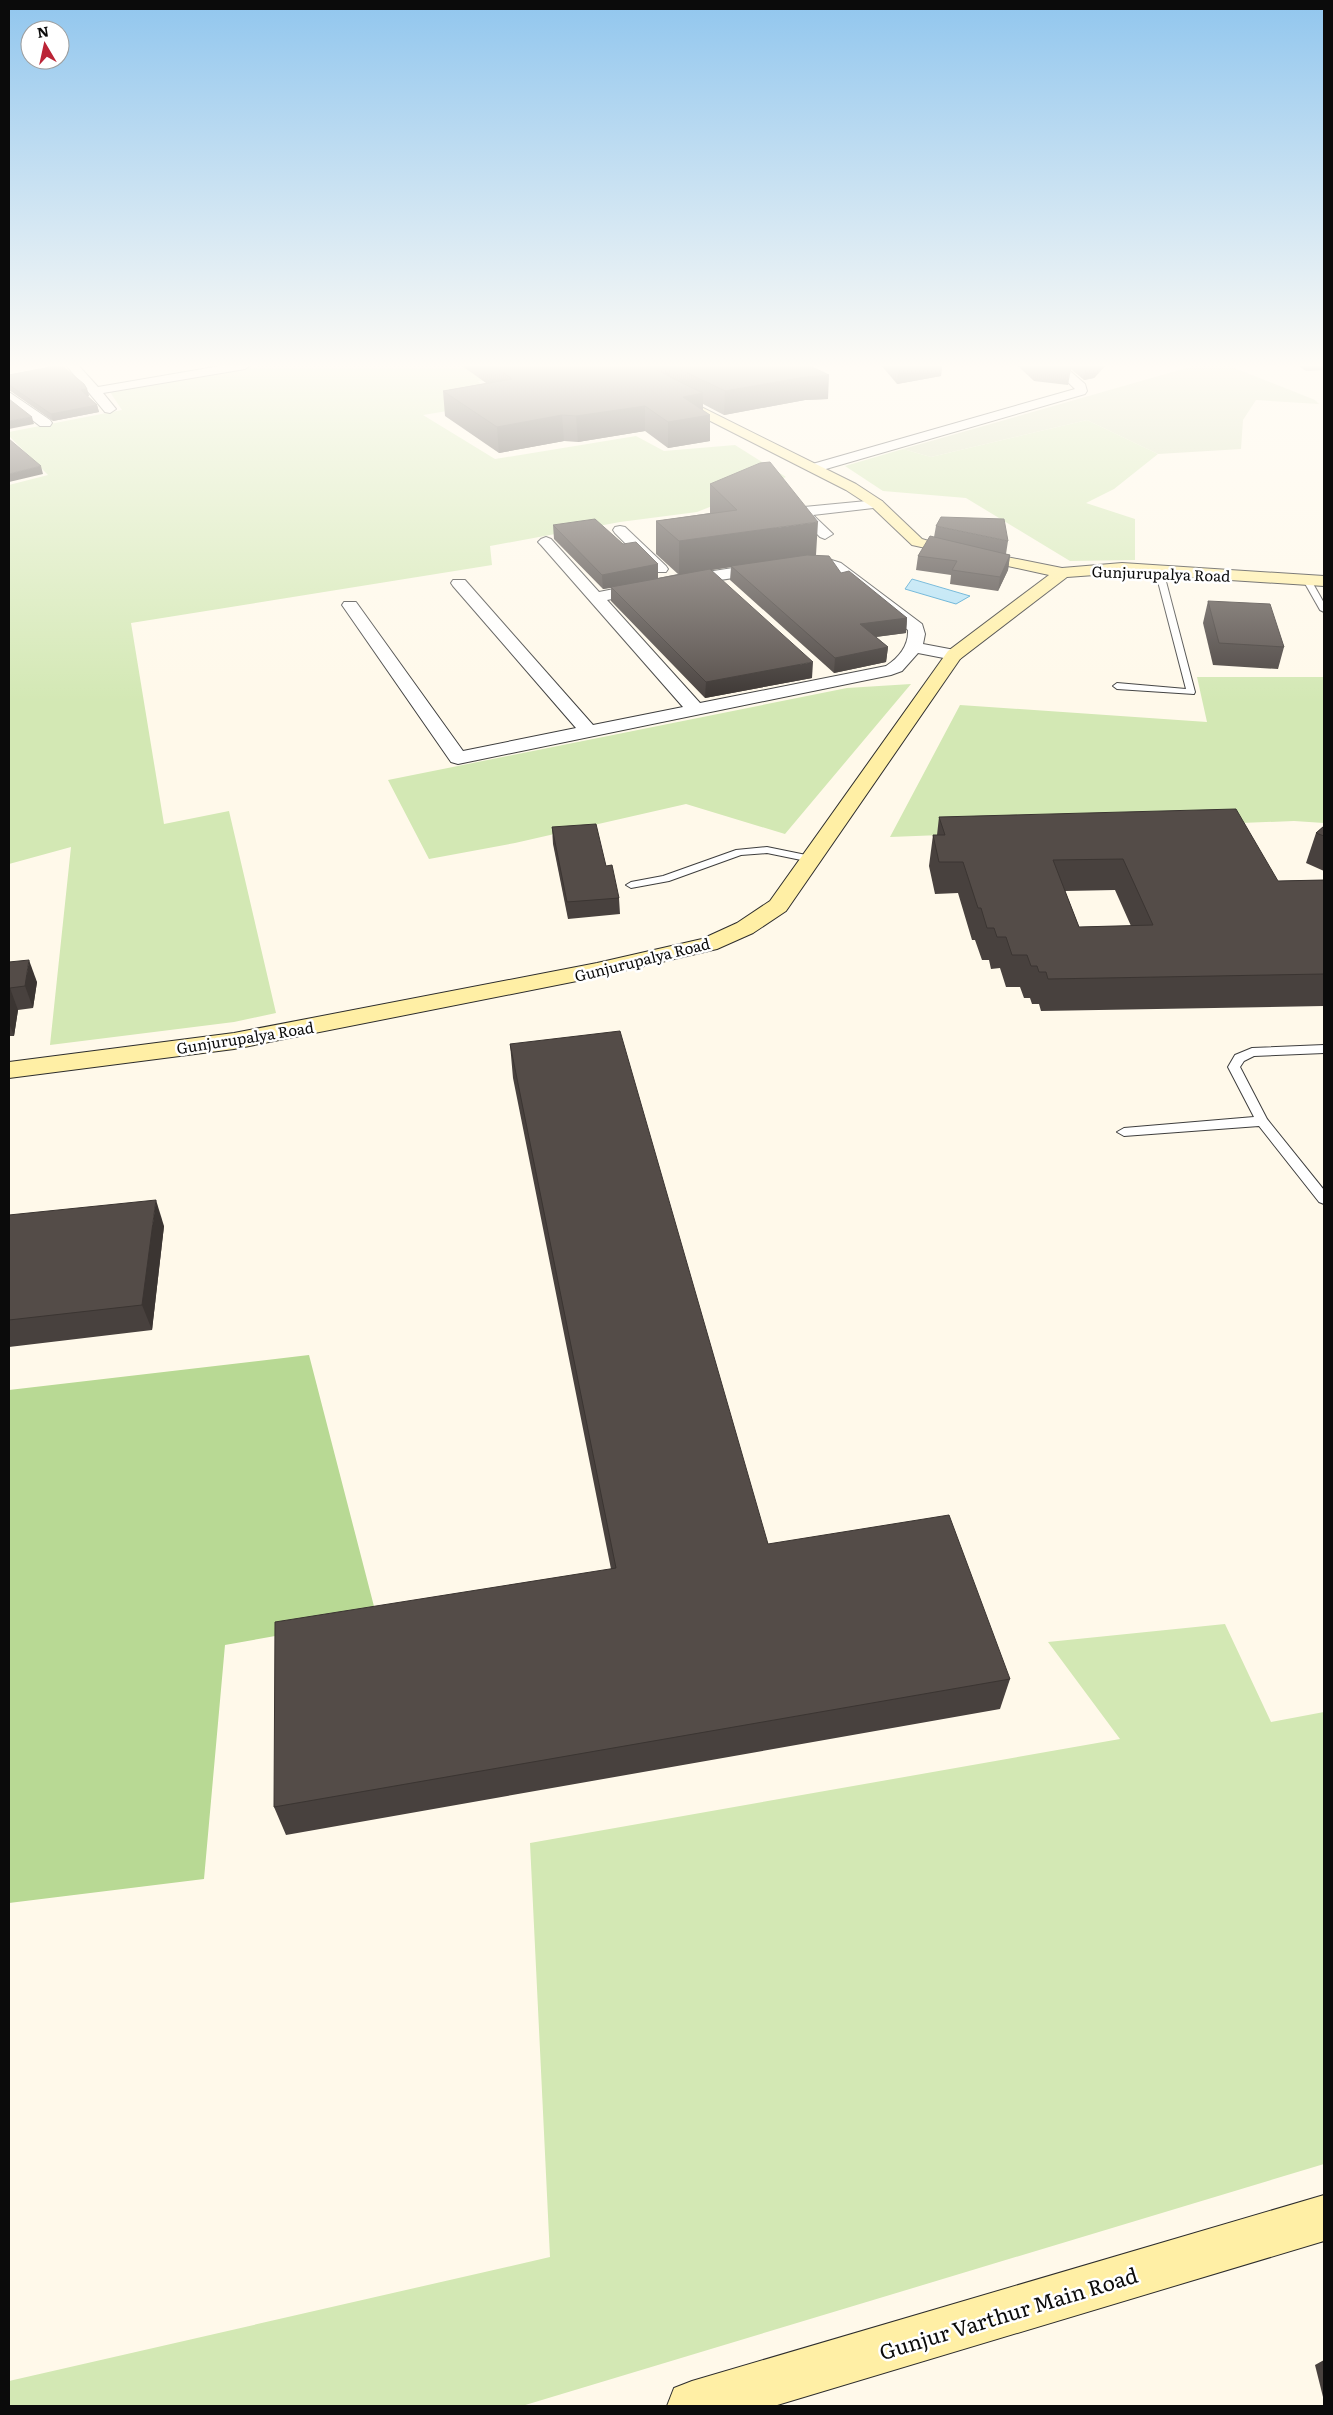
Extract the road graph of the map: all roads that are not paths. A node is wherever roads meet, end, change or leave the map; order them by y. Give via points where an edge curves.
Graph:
1 (831, 478) edge
2 (878, 504) junction
3 (620, 530) dead end
4 (825, 534) dead end
5 (546, 542) dead end
6 (1159, 570) junction
7 (1062, 573) junction
8 (714, 576) junction
9 (1316, 580) edge
10 (674, 582) junction
11 (459, 583) dead end
12 (729, 590) edge
13 (597, 597) junction
14 (350, 605) dead end
15 (1324, 610) edge
16 (913, 647) junction
17 (954, 655) junction
18 (816, 669) dead end
19 (831, 683) junction
20 (1118, 686) dead end
21 (695, 709) junction
22 (588, 731) junction
23 (811, 859) junction
24 (631, 885) dead end
25 (1324, 1049) edge
26 (9, 1070) edge
27 (1262, 1121) junction
28 (1124, 1132) dead end
29 (1324, 1199) edge
30 (1324, 2218) edge
31 (692, 2406) edge

1 - 2 street
2 - 4 street via 804,511
2 - 7 street via 917,542
3 - 10 street
5 - 13 street
6 - 7 street, Gunjurupalya Road via 1092,569
6 - 9 street, Gunjurupalya Road
6 - 20 lane via 1191,692
7 - 17 street, Gunjurupalya Road
8 - 10 street
8 - 12 street
8 - 16 street via 806,562 835,566 916,628 918,638
9 - 15 lane
10 - 13 street
11 - 22 street
13 - 21 street
14 - 22 street via 458,758
16 - 17 street
16 - 19 street via 891,670
17 - 23 street, Gunjurupalya Road
18 - 19 street
19 - 21 street
21 - 22 street
23 - 24 lane via 768,850 740,852 665,879
23 - 26 street, Gunjurupalya Road via 778,906 745,928 687,950 460,999 244,1039
25 - 27 lane via 1252,1052 1238,1058 1234,1067
27 - 28 lane
27 - 29 lane
30 - 31 street, Gunjur Varthur Main Road

